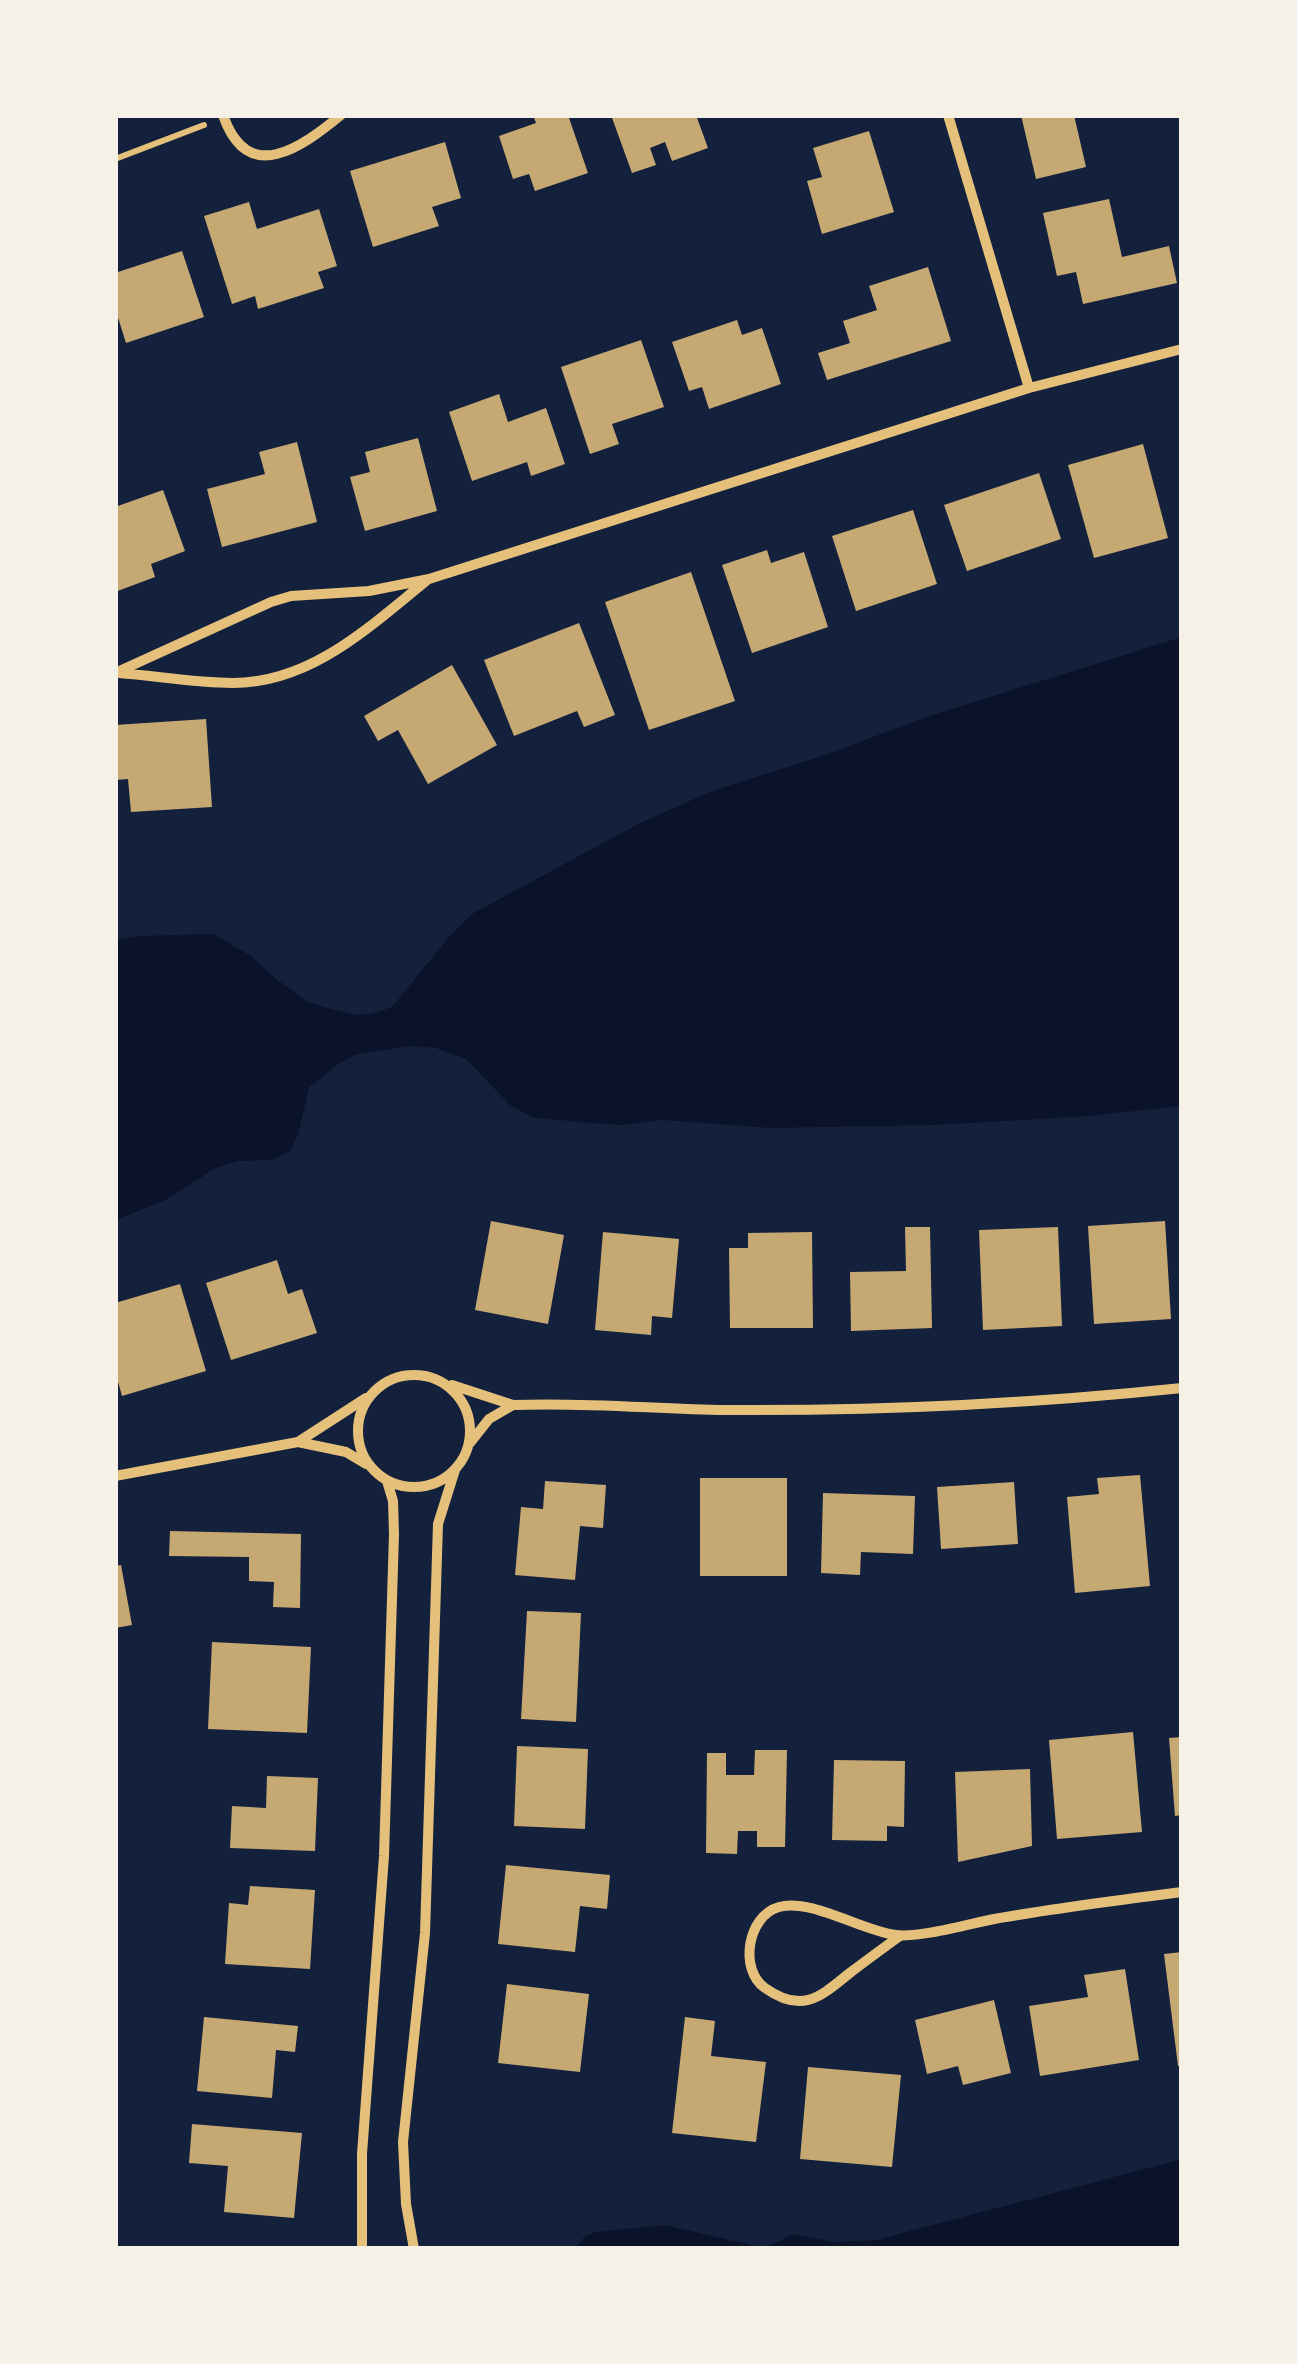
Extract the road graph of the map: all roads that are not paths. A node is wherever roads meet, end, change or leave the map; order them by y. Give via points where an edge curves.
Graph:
1 (340, 115) edge
2 (948, 115) edge
3 (224, 116) edge
4 (1182, 349) edge
5 (1029, 388) junction
6 (429, 579) junction
7 (116, 673) edge
8 (439, 1380) junction
9 (1182, 1388) edge
10 (370, 1394) junction
11 (513, 1405) junction
12 (298, 1442) junction
13 (469, 1444) junction
14 (368, 1466) junction
15 (455, 1470) junction
16 (115, 1476) edge
17 (387, 1481) junction
18 (1182, 1892) edge
19 (900, 1936) junction
20 (362, 2249) edge
21 (414, 2249) edge

1 - 3 street via 295,150 272,156 234,138
2 - 5 street
4 - 5 street
5 - 6 street
6 - 7 street via 271,602
6 - 7 street via 351,641 304,668 236,683
8 - 10 street via 402,1375
8 - 11 street
8 - 13 street via 464,1406
9 - 11 street via 917,1409
10 - 12 street
10 - 14 street via 357,1430
11 - 13 street
12 - 14 street via 346,1452
12 - 16 street
13 - 15 street
14 - 17 street
15 - 17 street via 422,1487
15 - 21 street via 438,1524 425,1933 403,2142
17 - 20 street via 394,1534 384,1856 362,2154
18 - 19 street
19 - 19 street via 796,1906 777,1907 758,1922 750,1967 778,1998 802,2002 823,1996

